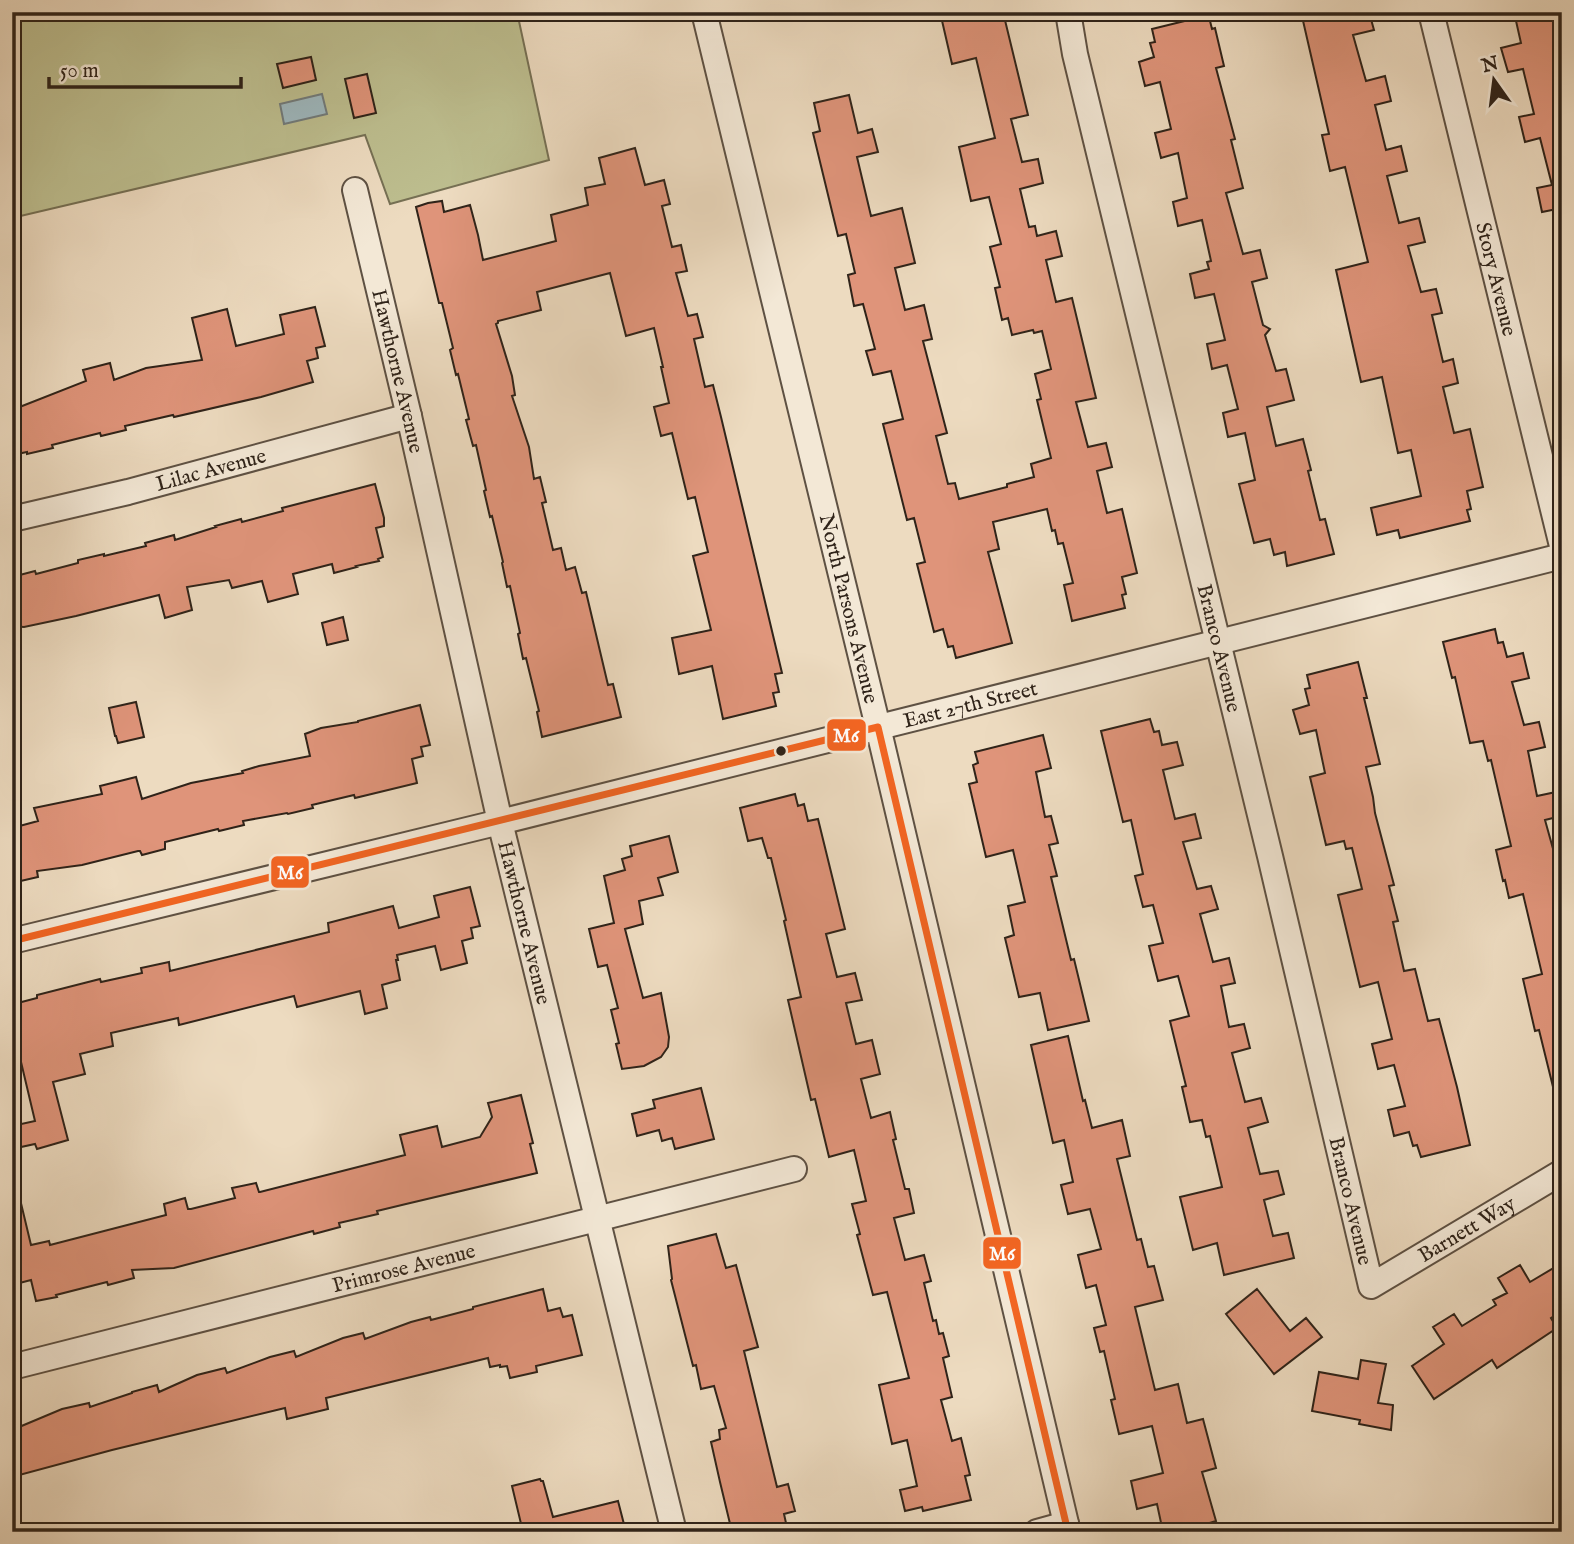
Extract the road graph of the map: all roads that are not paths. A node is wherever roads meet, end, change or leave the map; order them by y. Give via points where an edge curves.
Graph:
1 (704, 12) edge
2 (1068, 12) edge
3 (1431, 12) edge
4 (355, 190) dead end
5 (409, 416) junction
6 (12, 519) edge
7 (1562, 546) edge
8 (1562, 556) edge
9 (1218, 642) junction
10 (878, 727) junction
11 (500, 822) junction
12 (12, 941) edge
13 (794, 1169) dead end
14 (1562, 1172) edge
15 (598, 1219) junction
16 (1371, 1286) joint
17 (12, 1367) edge
18 (1067, 1528) edge
19 (674, 1532) edge
20 (1037, 1532) edge

1 - 10 street, North Parsons Avenue
2 - 9 street, Branco Avenue
3 - 7 street, Story Avenue
4 - 5 street, Hawthorne Avenue
5 - 6 street, Lilac Avenue
5 - 11 street, Hawthorne Avenue
8 - 9 street, East 27th Street
9 - 10 street, East 27th Street
9 - 16 street, Branco Avenue
10 - 11 street, East 27th Street
10 - 18 street, North Parsons Avenue
11 - 12 street, East 27th Street
11 - 15 street, Hawthorne Avenue
13 - 15 street, Primrose Avenue
14 - 16 street, Barnett Way
15 - 17 street, Primrose Avenue
15 - 19 street, Hawthorne Avenue
18 - 20 street

